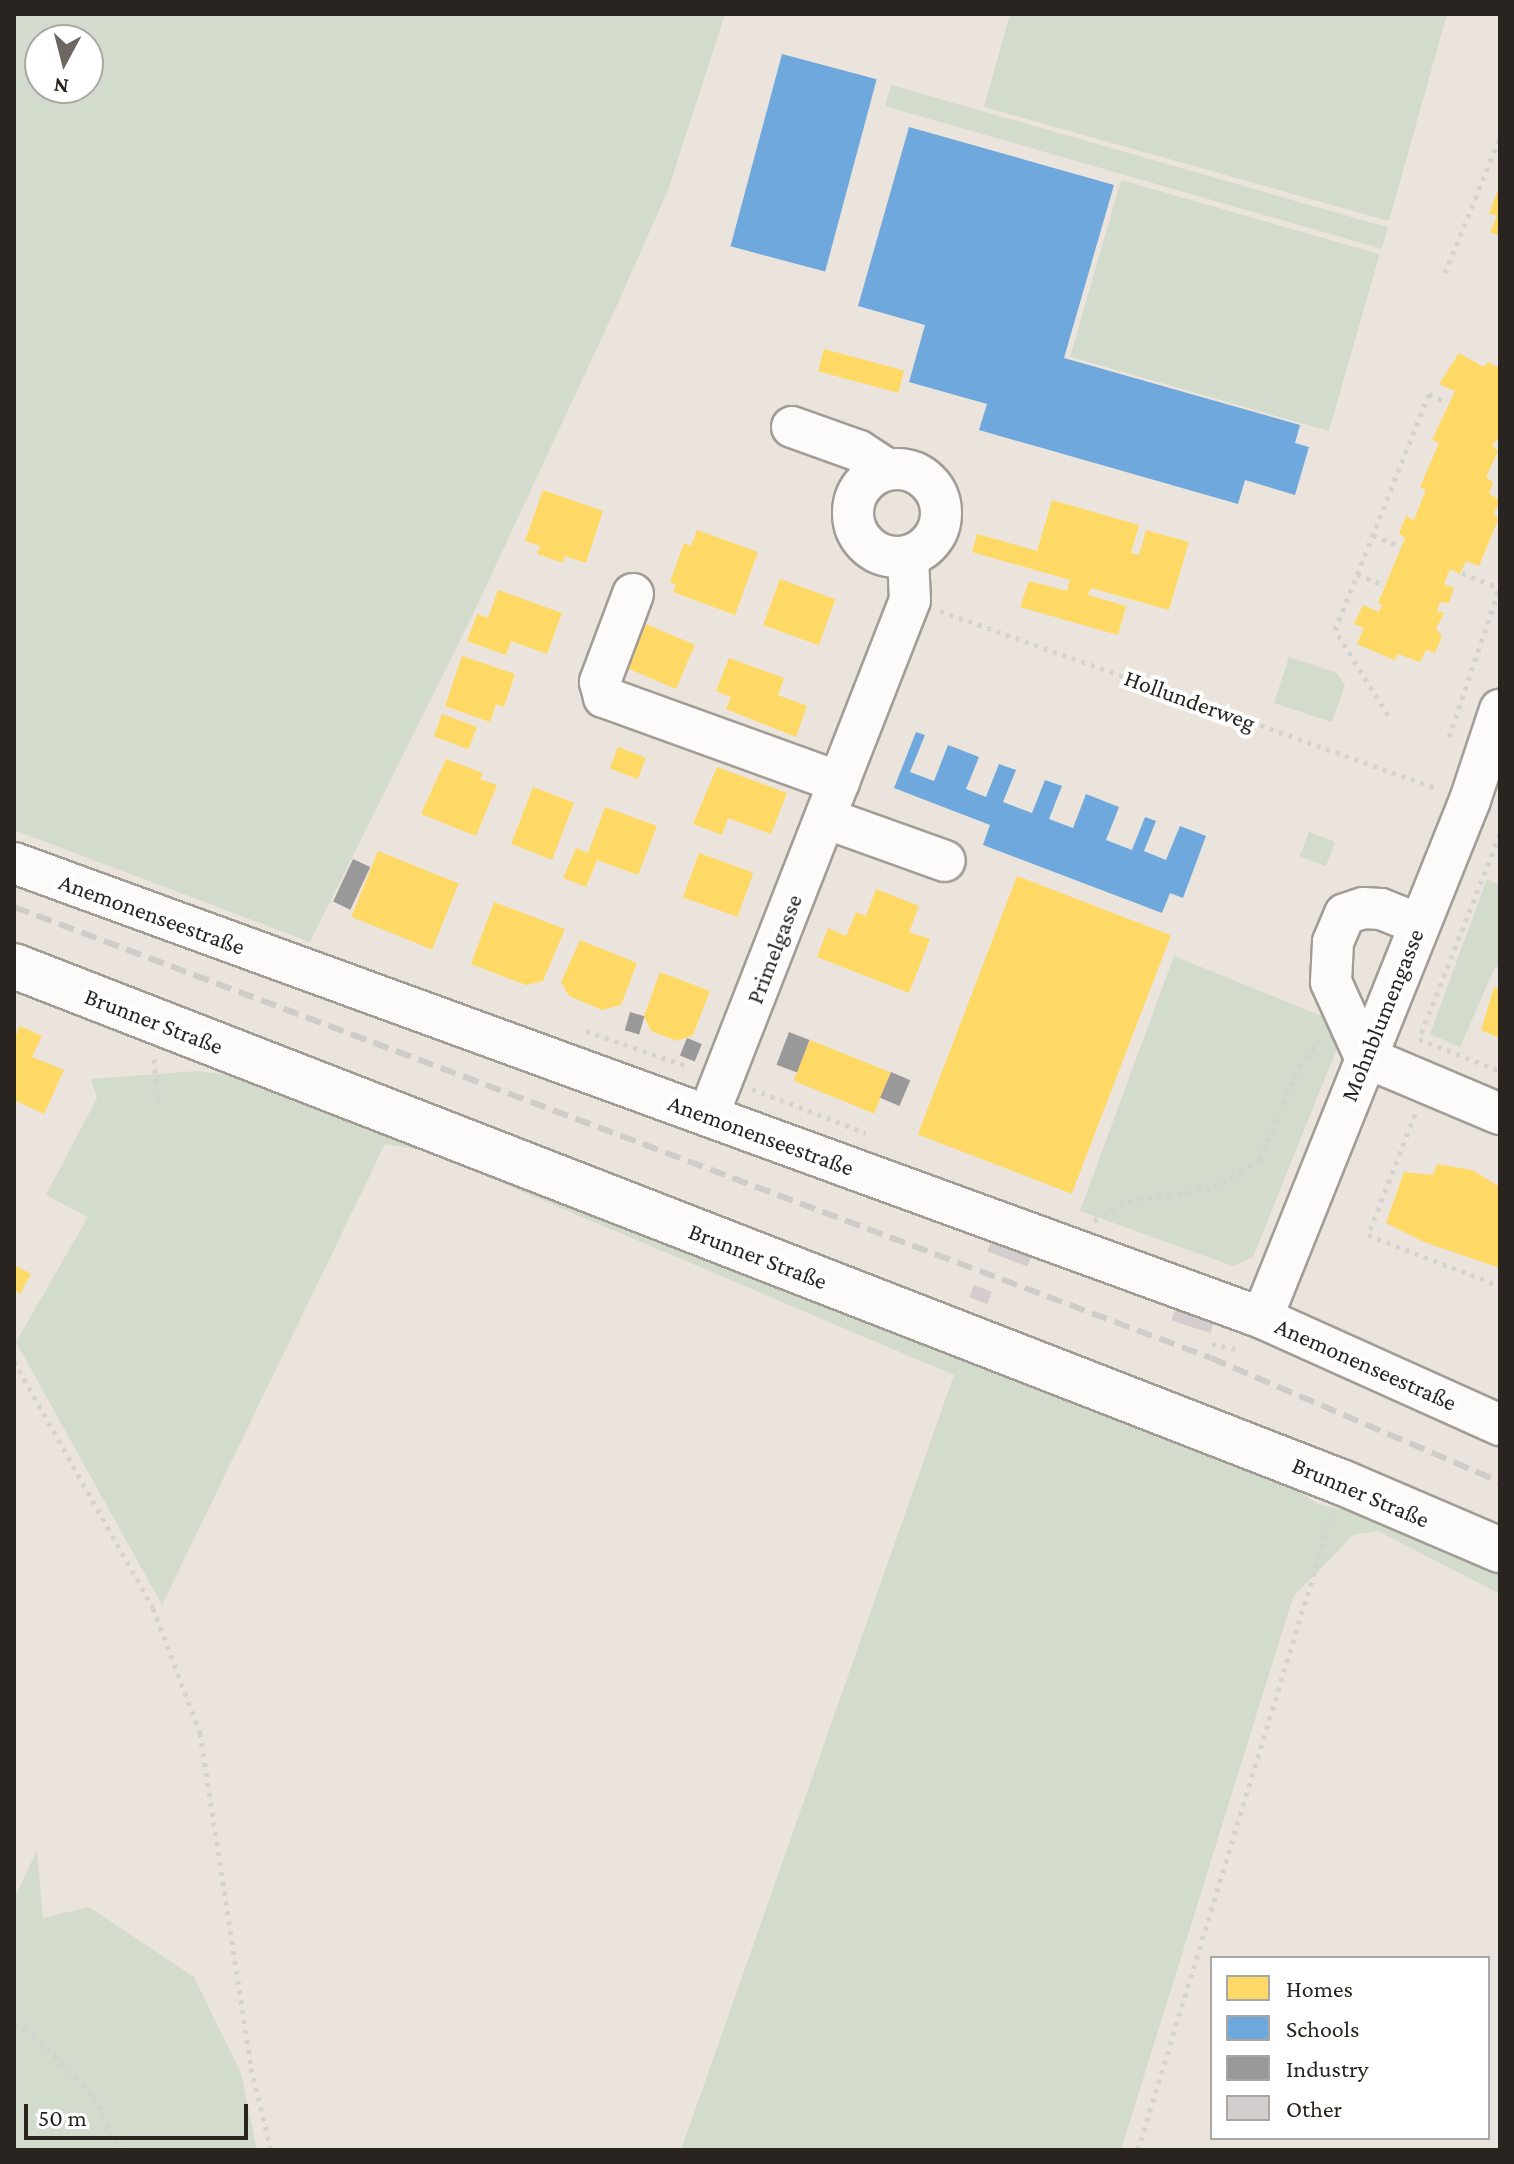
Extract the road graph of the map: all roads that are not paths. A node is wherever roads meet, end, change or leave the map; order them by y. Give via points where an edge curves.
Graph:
1 (792, 427) dead end
2 (887, 469) junction
3 (908, 557) junction
4 (633, 594) dead end
5 (1500, 710) edge
6 (832, 800) junction
7 (945, 861) dead end
8 (14, 863) edge
9 (1419, 924) junction
10 (14, 966) edge
11 (1365, 1057) junction
12 (1500, 1114) edge
13 (708, 1116) junction
14 (1262, 1318) junction
15 (1500, 1425) edge
16 (1500, 1550) edge

1 - 2 street via 859,451
2 - 3 street via 921,476 942,503 941,526 929,546
2 - 3 street via 866,480 854,500 853,523 864,544 885,556
3 - 6 street, Primelgasse via 910,600
4 - 6 street via 600,682 604,697
5 - 9 street, Mohnblumengasse
6 - 7 street
6 - 13 street, Primelgasse
8 - 13 street, Anemonenseestraße
9 - 11 street, Mohnblumengasse
9 - 11 street via 1381,909 1345,914 1333,942 1331,982
10 - 16 main road, Brunner Straße via 1341,1482
11 - 12 street
11 - 14 street, Mohnblumengasse
13 - 14 street, Anemonenseestraße
14 - 15 street, Anemonenseestraße

